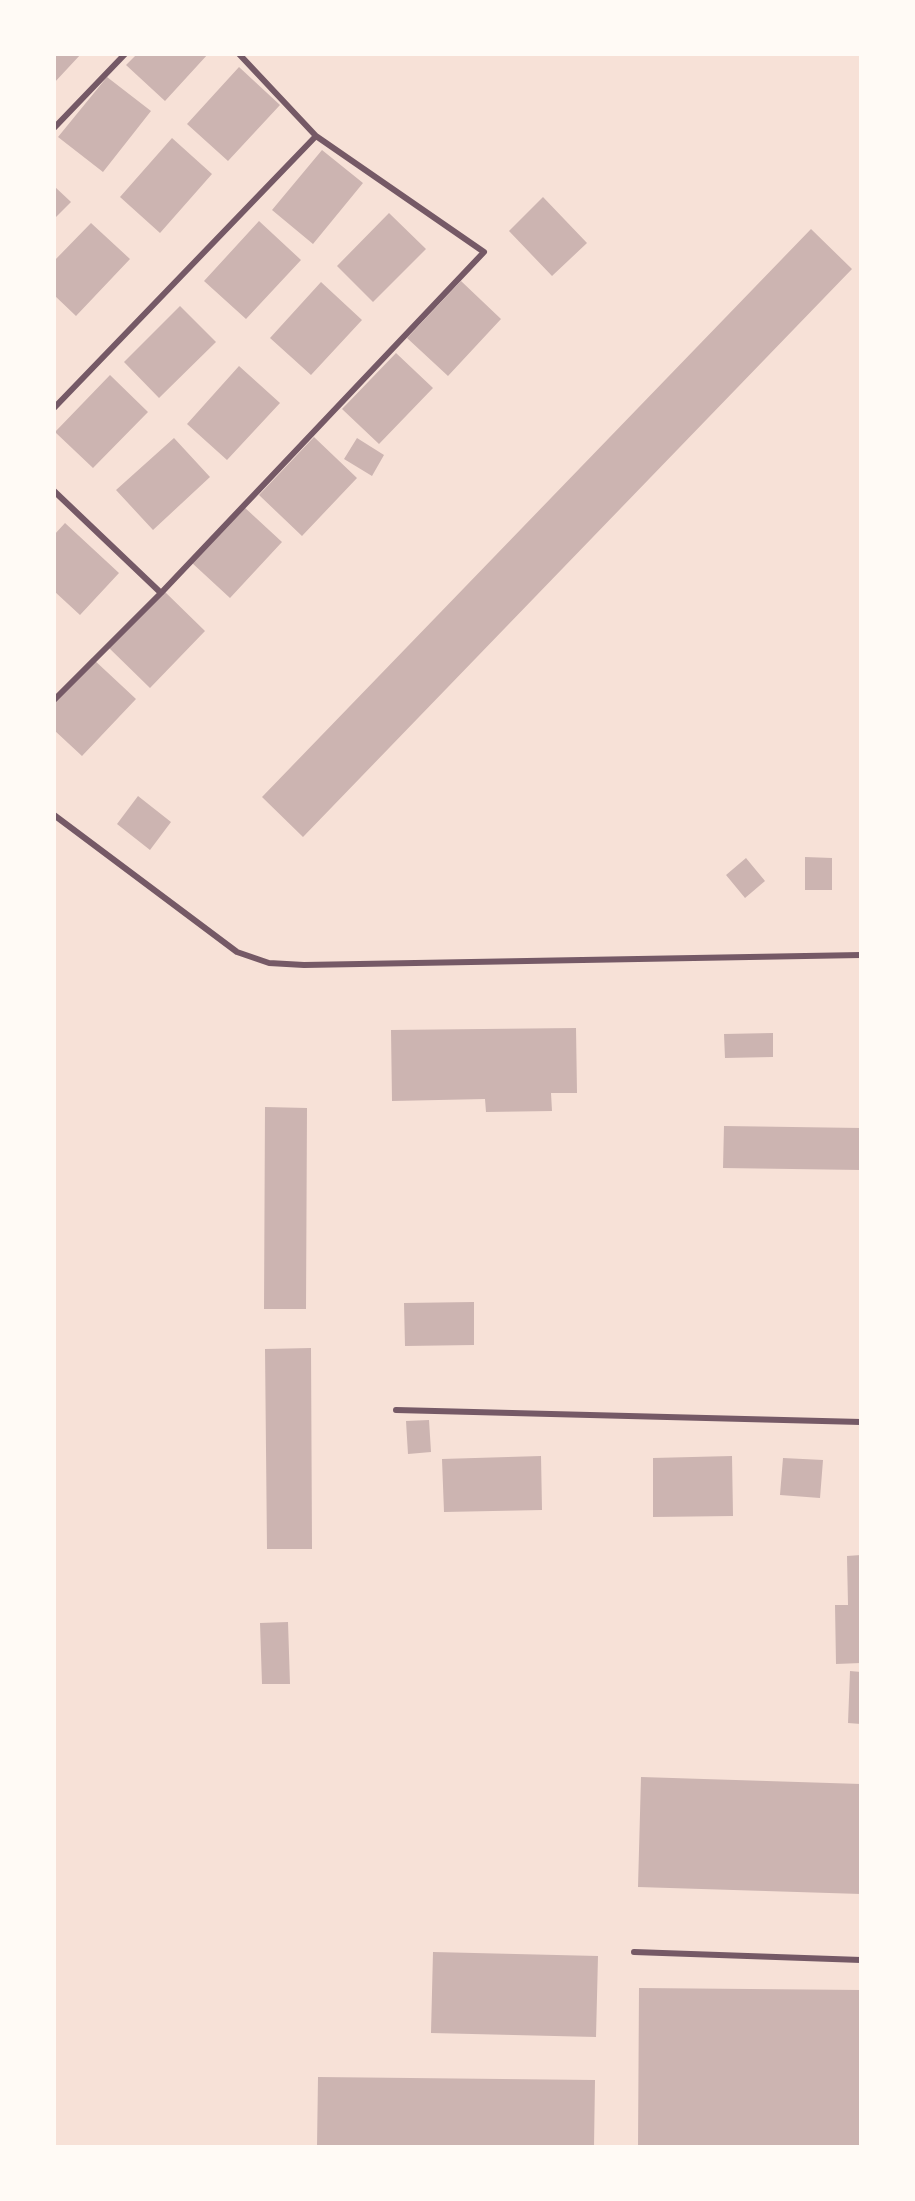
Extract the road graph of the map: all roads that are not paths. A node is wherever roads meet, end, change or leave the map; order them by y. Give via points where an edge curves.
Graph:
1 (125, 54) edge
2 (239, 54) edge
3 (54, 128) edge
4 (315, 136) junction
5 (54, 408) edge
6 (54, 491) edge
7 (161, 593) junction
8 (54, 700) edge
9 (54, 815) edge
10 (861, 955) edge
11 (396, 1410) dead end
12 (861, 1422) edge
13 (634, 1952) dead end
14 (861, 1960) edge

1 - 3 street
2 - 4 street
4 - 5 street
4 - 7 street via 484,252
6 - 7 street
7 - 8 street
9 - 10 street via 237,952 270,963 304,966
11 - 12 street
13 - 14 street

